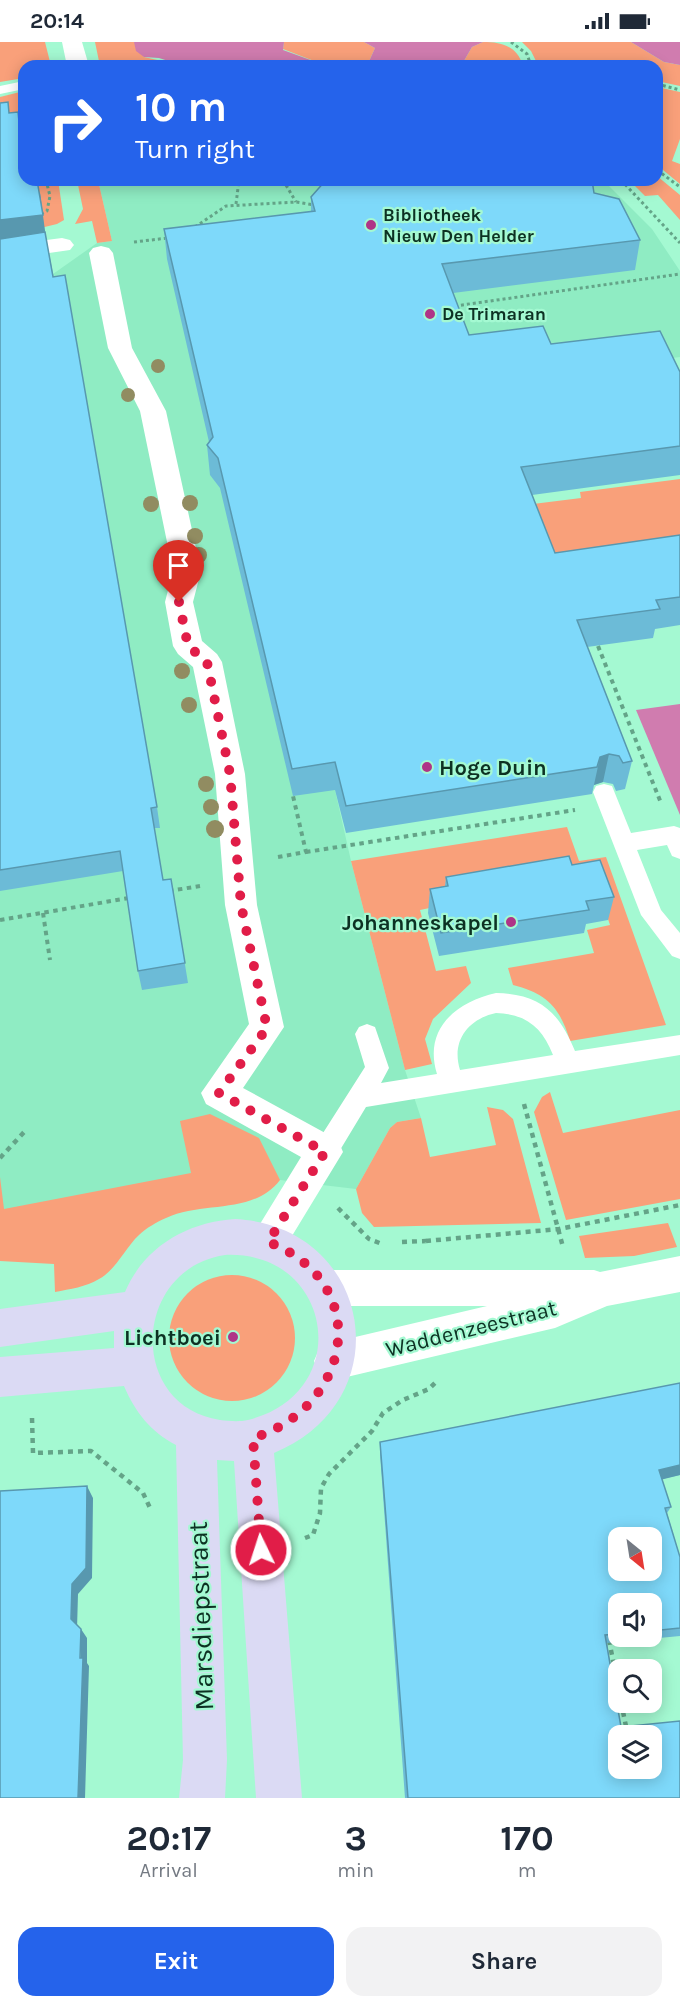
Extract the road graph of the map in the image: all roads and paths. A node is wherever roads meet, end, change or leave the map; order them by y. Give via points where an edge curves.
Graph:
1 (72, 42) edge
2 (511, 42) edge
3 (76, 60) edge
4 (529, 60) edge
5 (18, 86) edge
6 (663, 86) edge
7 (0, 90) edge
8 (680, 90) edge
9 (663, 175) edge
10 (47, 186) edge
11 (238, 186) edge
12 (287, 186) edge
13 (627, 186) edge
14 (680, 188) edge
15 (296, 202) junction
16 (236, 204) junction
17 (320, 206) edge
18 (35, 216) edge
19 (189, 230) edge
20 (176, 235) edge
21 (680, 243) edge
22 (62, 245) dead end
23 (114, 248) joint
24 (0, 253) edge
25 (680, 274) edge
26 (445, 308) edge
27 (598, 646) edge
28 (604, 792) dead end
29 (293, 796) edge
30 (582, 809) dead end
31 (677, 842) edge
32 (624, 843) junction
33 (306, 852) junction
34 (239, 883) junction
35 (158, 893) edge
36 (135, 897) edge
37 (43, 913) junction
38 (0, 920) edge
39 (680, 949) edge
40 (50, 960) dead end
41 (367, 1034) dead end
42 (680, 1045) edge
43 (568, 1064) junction
44 (514, 1072) junction
45 (452, 1082) junction
46 (359, 1096) junction
47 (26, 1130) dead end
48 (325, 1152) junction
49 (0, 1158) edge
50 (680, 1205) edge
51 (559, 1229) junction
52 (426, 1241) dead end
53 (268, 1242) junction
54 (680, 1274) edge
55 (326, 1288) junction
56 (588, 1288) junction
57 (136, 1310) junction
58 (0, 1328) edge
59 (334, 1360) junction
60 (135, 1366) junction
61 (16, 1376) edge
62 (196, 1434) junction
63 (253, 1438) junction
64 (156, 1521) dead end
65 (606, 1629) edge
66 (612, 1659) edge
67 (202, 1798) edge
68 (279, 1798) edge

1 - 3 street
2 - 4 path
5 - 7 lane
6 - 8 path
9 - 14 path
10 - 18 path via 49,204 46,211
11 - 16 path
12 - 15 path
13 - 21 path
15 - 16 path
15 - 17 path
16 - 19 path via 217,209
20 - 23 path
22 - 24 street
23 - 34 street via 120,348 153,411 187,572 179,602 188,646 207,662 230,774
25 - 26 path
27 - 31 path
28 - 32 lane
29 - 33 path
30 - 33 path
31 - 32 lane
32 - 39 lane via 652,915
33 - 34 path
34 - 35 path
34 - 48 street via 267,1028 219,1093
36 - 37 path
37 - 38 path
37 - 40 path
41 - 46 lane via 378,1068
42 - 43 lane
43 - 44 lane
43 - 45 lane via 556,1034 542,1017 520,1004 493,1001 464,1013 451,1035 445,1055
44 - 45 lane
44 - 51 path
45 - 46 lane
46 - 48 lane
47 - 49 path
48 - 53 street
50 - 51 path
51 - 52 path
51 - 56 path
53 - 55 main road via 299,1257
53 - 57 main road via 231,1238 184,1252 155,1276
54 - 56 street, Waddenzeestraat
55 - 56 street, Waddenzeestraat
55 - 59 main road via 338,1327
56 - 59 street, Waddenzeestraat via 555,1309
57 - 58 main road
57 - 60 main road via 130,1334
59 - 63 main road via 319,1394 303,1412
60 - 61 main road
60 - 62 main road via 142,1389 154,1407 170,1421
61 - 64 path via 33,1453 91,1452 143,1493
62 - 63 main road via 224,1440
62 - 67 main road, Marsdiepstraat via 205,1760
63 - 68 main road
65 - 66 path

